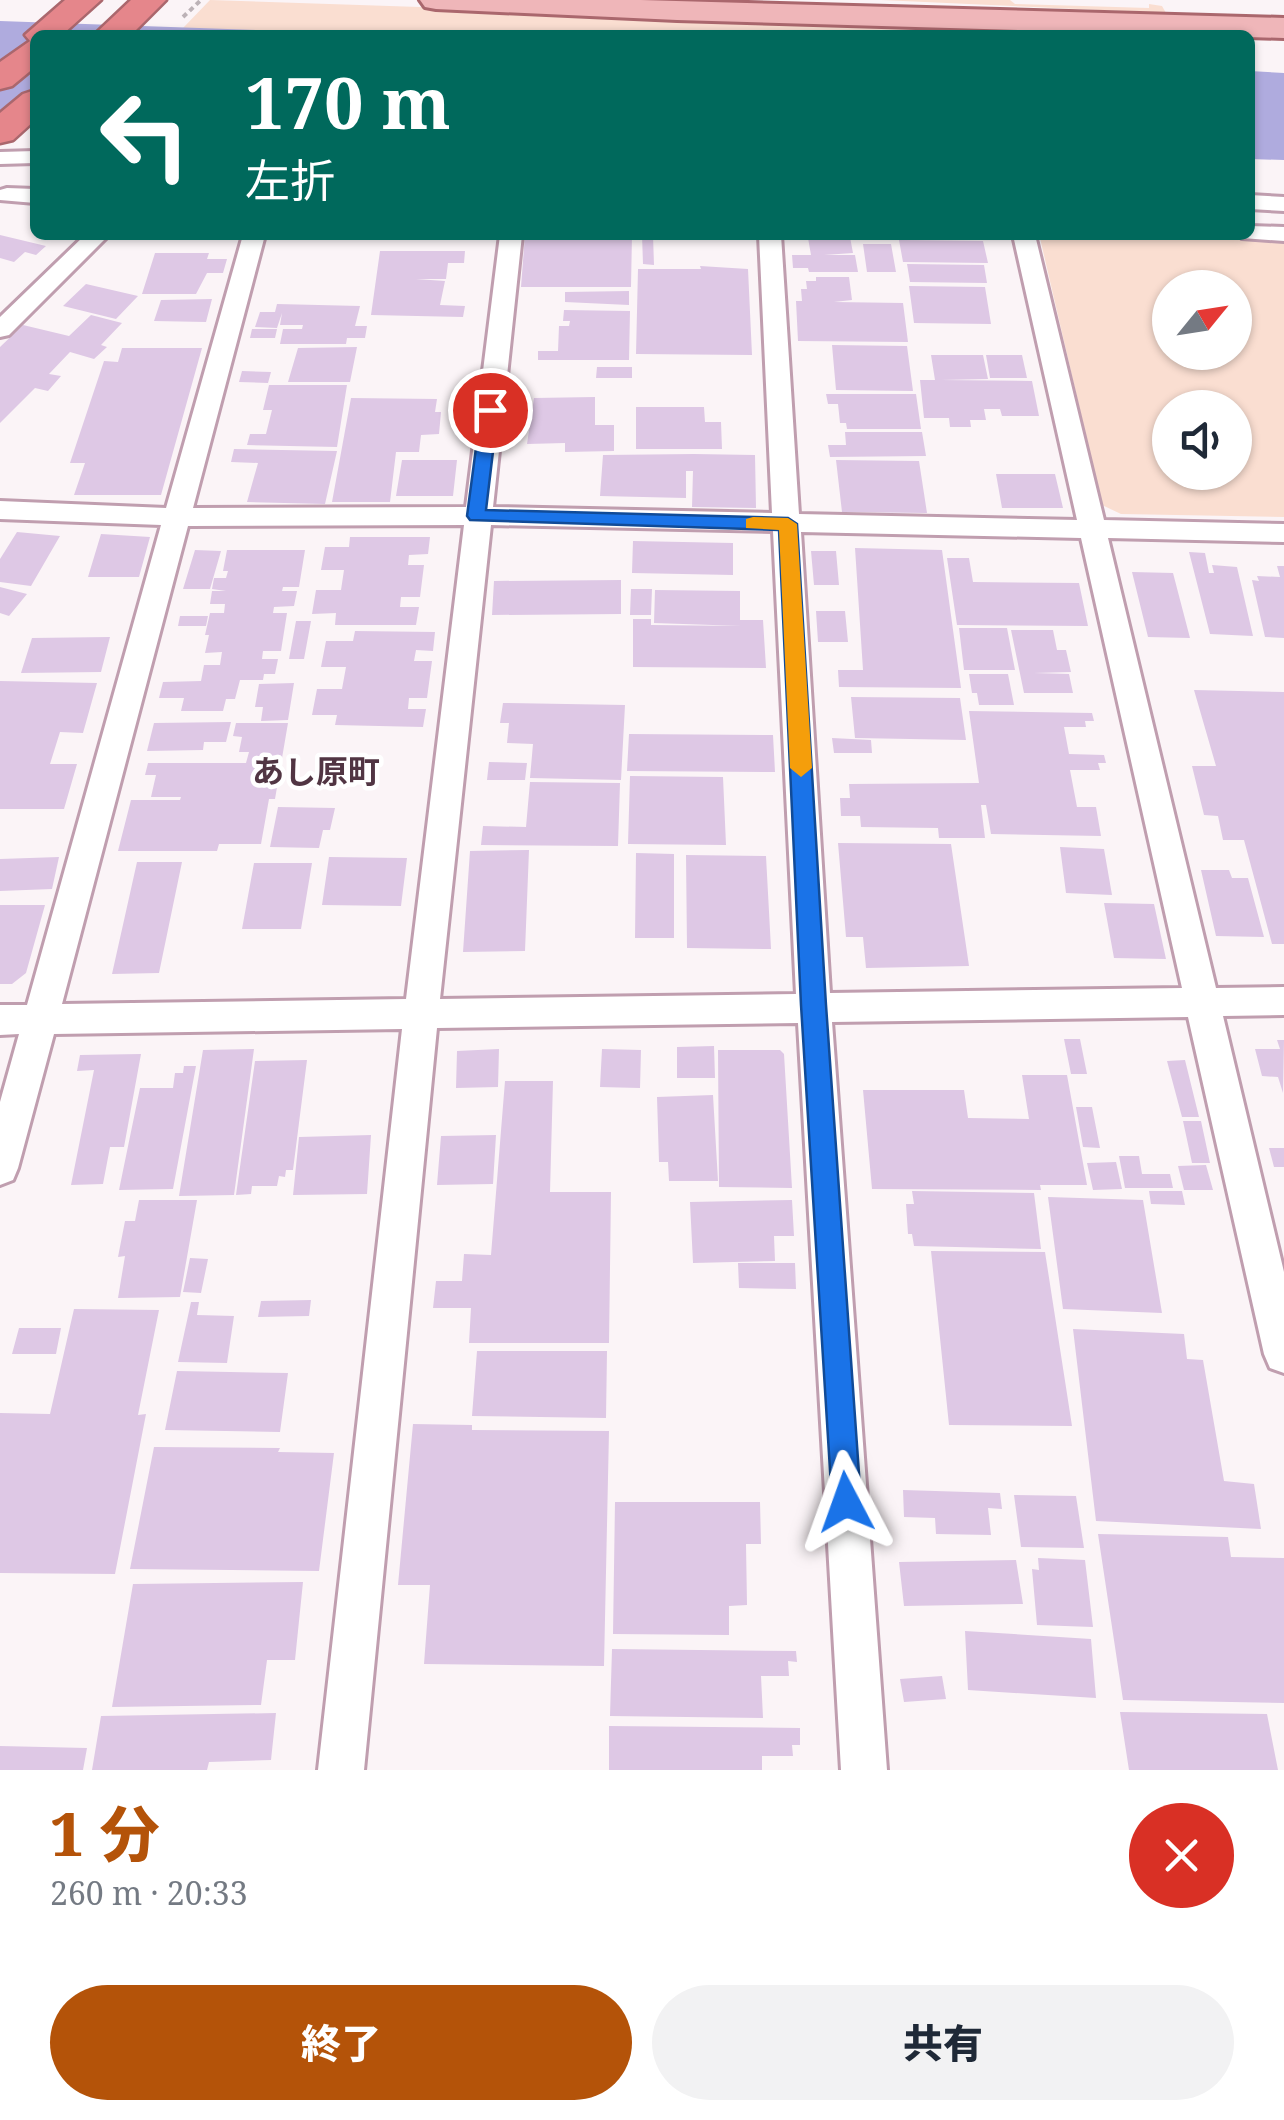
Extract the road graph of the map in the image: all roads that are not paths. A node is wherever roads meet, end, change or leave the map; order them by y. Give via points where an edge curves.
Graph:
1 (84, 0) edge
2 (94, 0) edge
3 (436, 0) edge
4 (687, 0) edge
5 (504, 2) edge
6 (554, 3) edge
7 (143, 8) edge
8 (725, 10) junction
9 (1284, 28) edge
10 (48, 30) edge
11 (49, 30) edge
12 (99, 30) edge
13 (30, 45) edge
14 (30, 49) edge
15 (0, 70) edge
16 (0, 80) edge
17 (30, 87) edge
18 (30, 106) edge
19 (0, 113) edge
20 (0, 132) edge
21 (0, 158) edge
22 (30, 158) edge
23 (7, 194) dead end
24 (30, 196) edge
25 (1255, 202) edge
26 (1284, 204) edge
27 (1255, 232) edge
28 (1284, 234) edge
29 (93, 240) edge
30 (253, 240) edge
31 (510, 240) edge
32 (770, 240) edge
33 (1025, 240) edge
34 (0, 330) edge
35 (0, 510) edge
36 (180, 516) junction
37 (476, 516) junction
38 (788, 524) junction
39 (1092, 530) junction
40 (1284, 532) edge
41 (1284, 1001) edge
42 (1204, 1002) junction
43 (814, 1005) junction
44 (421, 1015) junction
45 (39, 1019) junction
46 (0, 1020) edge
47 (0, 1168) edge
48 (1284, 1354) edge
49 (341, 1770) edge
50 (864, 1770) edge

1 - 10 highway
2 - 11 highway
3 - 5 main road
4 - 8 main road
5 - 6 main road
6 - 8 main road
7 - 12 highway
8 - 9 main road
13 - 15 highway
14 - 16 highway
17 - 19 highway
18 - 20 highway
21 - 22 street
23 - 24 street
25 - 26 street
27 - 28 street
29 - 34 street
30 - 36 street
31 - 37 street
32 - 38 street
33 - 39 street
35 - 36 street
36 - 37 street
36 - 45 street
37 - 38 street
37 - 44 street
38 - 39 street
38 - 43 street
39 - 40 street
39 - 42 street
41 - 42 street
42 - 43 street
42 - 48 street
43 - 44 street
43 - 50 street
44 - 45 street
44 - 49 street
45 - 46 street
45 - 47 street

